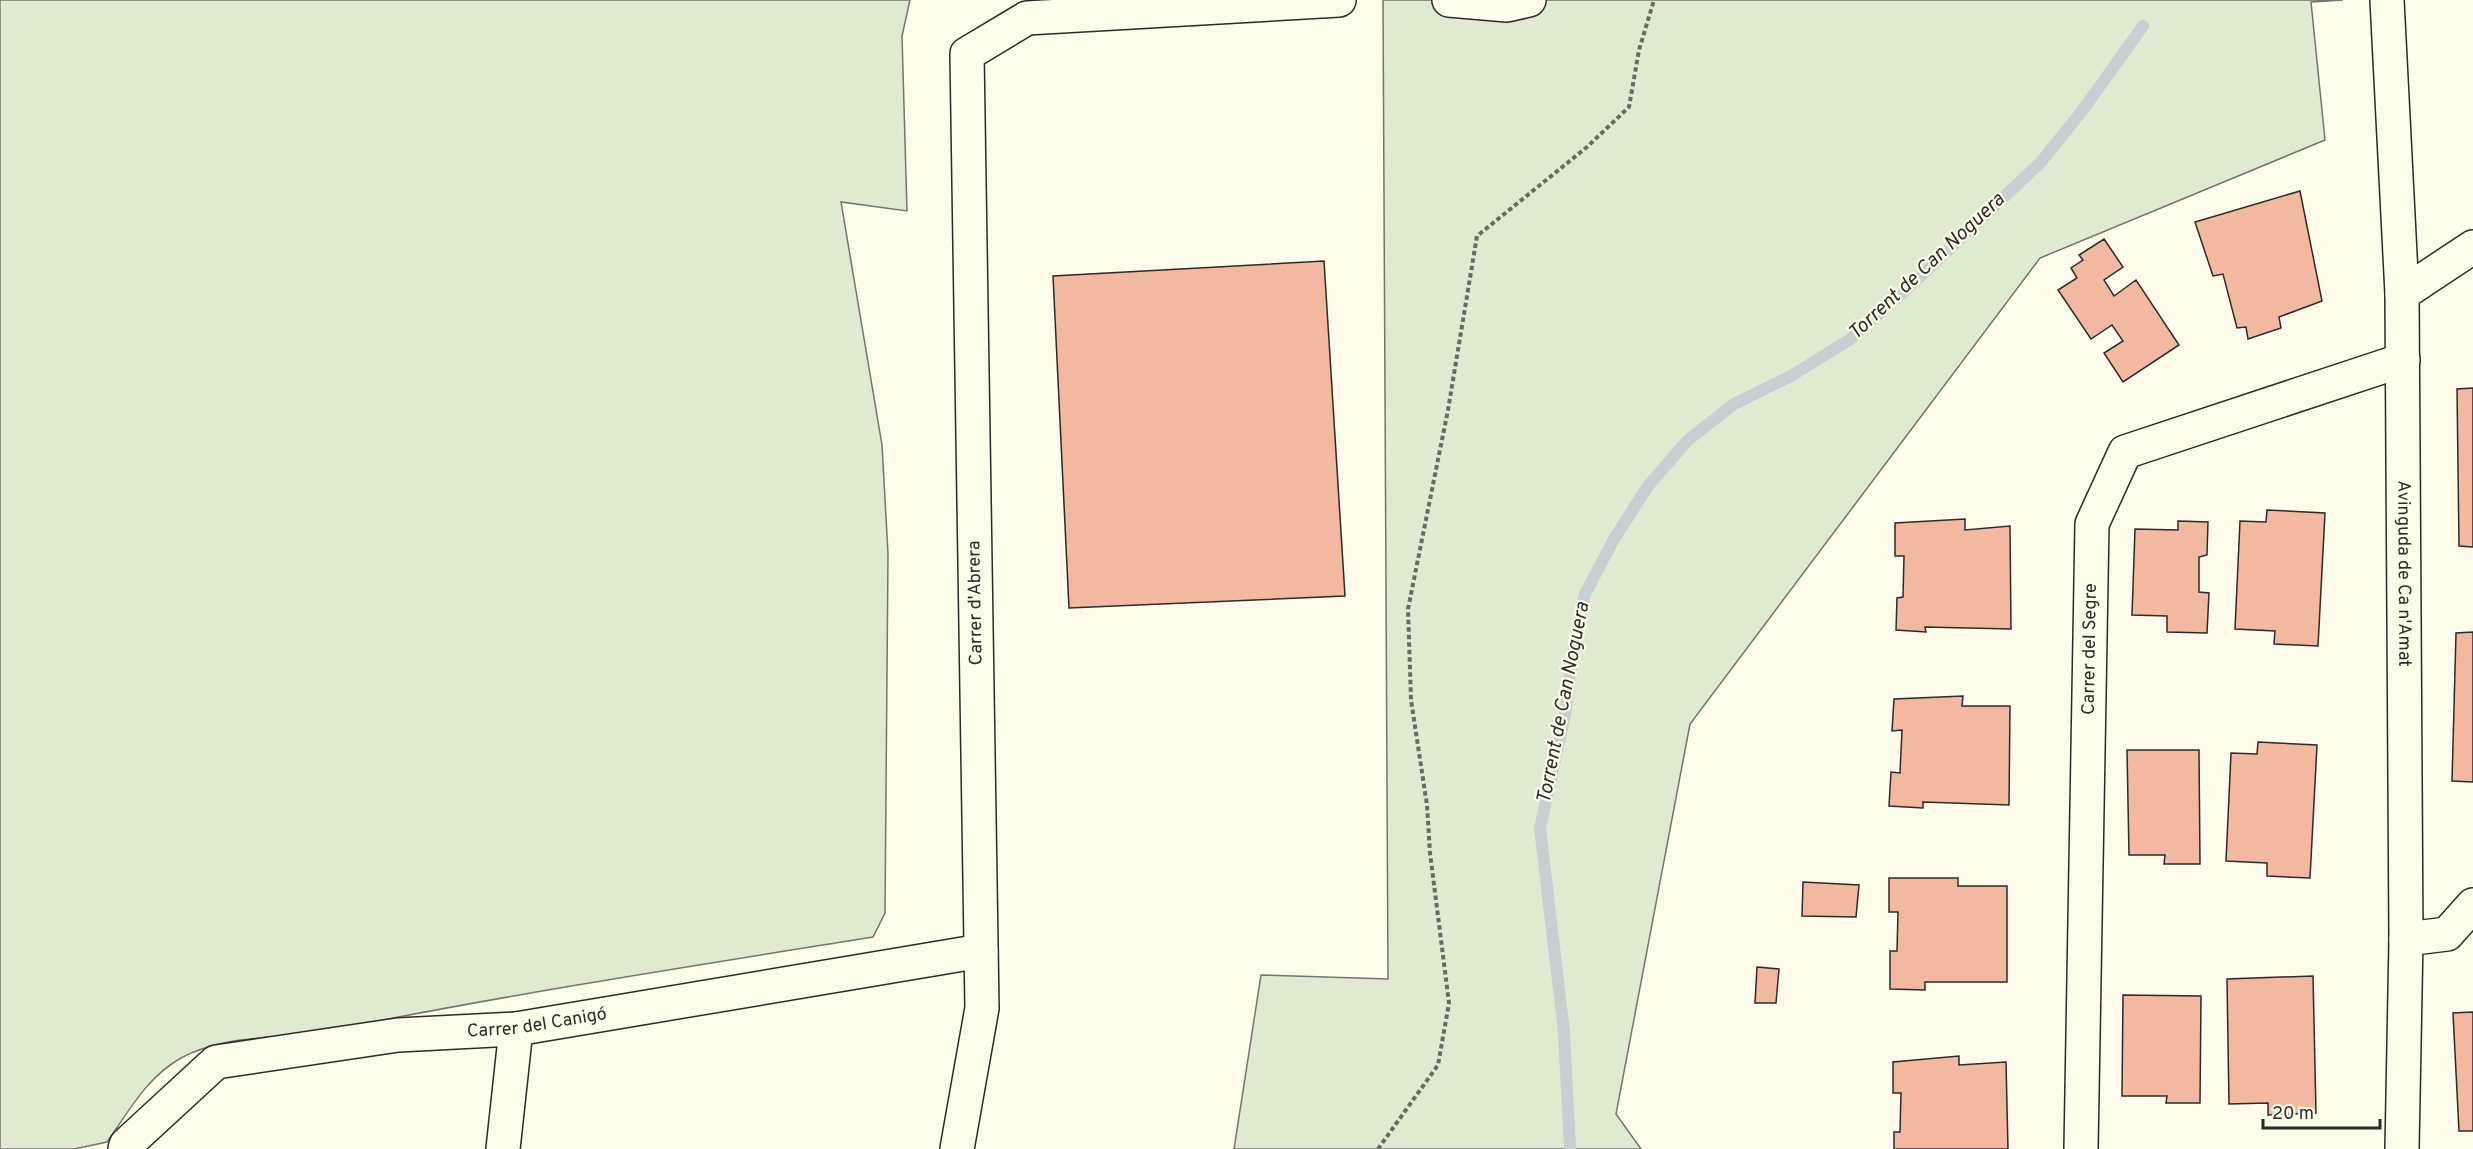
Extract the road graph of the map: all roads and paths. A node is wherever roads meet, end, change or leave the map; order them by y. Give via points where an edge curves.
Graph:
1 (1339, 0) edge
2 (1449, 0) edge
3 (1528, 0) edge
4 (1654, 0) edge
5 (2387, 0) edge
6 (2473, 247) edge
7 (2402, 294) junction
8 (2403, 360) junction
9 (2473, 905) edge
10 (2406, 939) junction
11 (981, 951) junction
12 (516, 1029) junction
13 (125, 1149) edge
14 (503, 1149) edge
15 (957, 1149) edge
16 (1378, 1149) edge
17 (2081, 1149) edge
18 (2402, 1149) edge

1 - 11 street, Carrer d'Abrera via 1027,18 967,54
2 - 3 street via 1507,5
4 - 16 path via 1639,50 1629,107 1587,147 1477,236 1448,410 1408,609 1412,700 1449,1004 1438,1065
5 - 7 street, Avinguda de Ca n'Amat
6 - 7 street
7 - 8 street, Avinguda de Ca n'Amat
8 - 10 street, Avinguda de Ca n'Amat
8 - 17 street, Carrer del Segre via 2125,452 2092,524
9 - 10 street via 2447,934
10 - 18 street, Avinguda de Ca n'Amat
11 - 12 street, Carrer del Canigó
11 - 15 street, Carrer d'Abrera via 982,1008
12 - 13 street, Carrer del Canigó via 398,1035 216,1062
12 - 14 street

